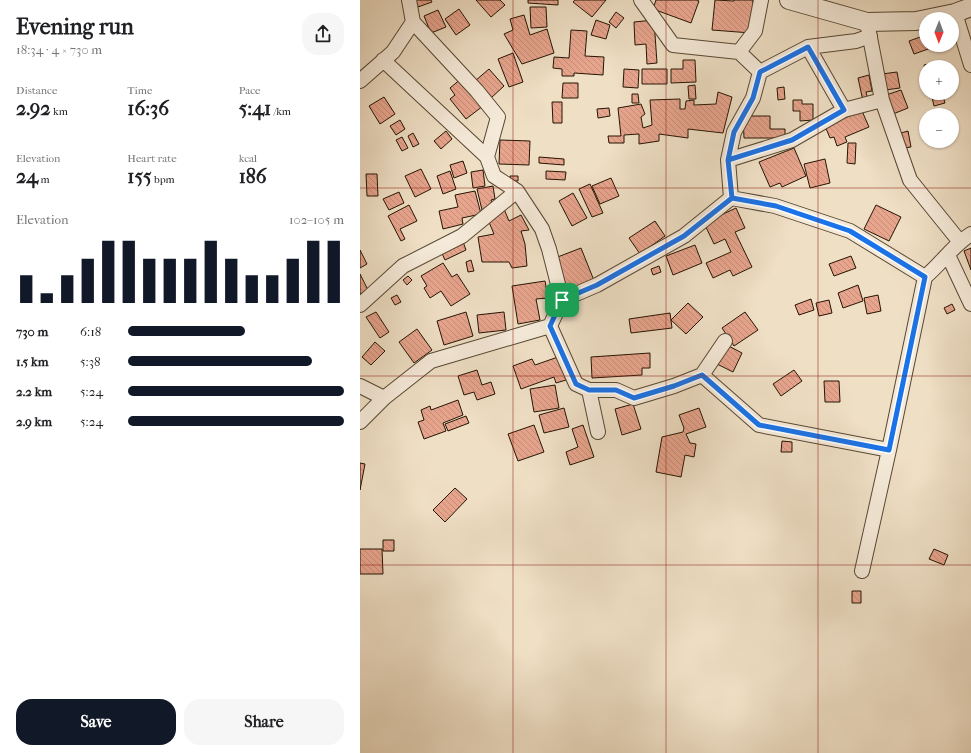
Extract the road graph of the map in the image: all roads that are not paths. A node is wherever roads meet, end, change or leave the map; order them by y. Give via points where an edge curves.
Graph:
1 (409, 0) edge
2 (641, 0) edge
3 (761, 0) edge
4 (789, 0) edge
5 (963, 10) edge
6 (919, 20) edge
7 (413, 22) junction
8 (869, 29) junction
9 (808, 47) junction
10 (739, 52) junction
11 (383, 60) junction
12 (971, 65) edge
13 (760, 72) junction
14 (360, 81) edge
15 (882, 100) junction
16 (844, 110) junction
17 (487, 157) junction
18 (728, 160) junction
19 (517, 190) junction
20 (732, 198) junction
21 (965, 238) edge
22 (948, 255) junction
23 (925, 277) junction
24 (562, 300) junction
25 (971, 304) edge
26 (360, 305) edge
27 (550, 326) junction
28 (725, 341) dead end
29 (702, 375) junction
30 (360, 386) edge
31 (589, 390) junction
32 (384, 398) junction
33 (360, 422) edge
34 (598, 432) dead end
35 (889, 450) junction
36 (862, 571) dead end

1 - 7 street
2 - 10 street via 673,44
3 - 10 street via 755,32
4 - 8 street
5 - 12 street
6 - 8 street
7 - 11 street via 393,52
7 - 17 street via 498,117
8 - 9 street via 856,41
8 - 15 street
9 - 13 street
9 - 16 street
10 - 13 street
11 - 14 street
11 - 17 street
13 - 18 street via 753,98 734,132
15 - 16 street
15 - 21 street via 910,180
16 - 18 street via 792,140
17 - 19 street via 494,176
18 - 20 street
19 - 24 street via 542,228
19 - 26 street via 462,236 403,266
20 - 23 street via 776,206 850,231
20 - 24 street via 684,236 597,285
21 - 22 street
22 - 23 street
22 - 25 street
23 - 35 street
24 - 27 street
27 - 31 street via 576,384
27 - 32 street via 431,361
28 - 29 street
29 - 31 street via 634,398 616,390
29 - 35 street via 759,425
30 - 32 street
31 - 34 street
32 - 33 street
35 - 36 street

